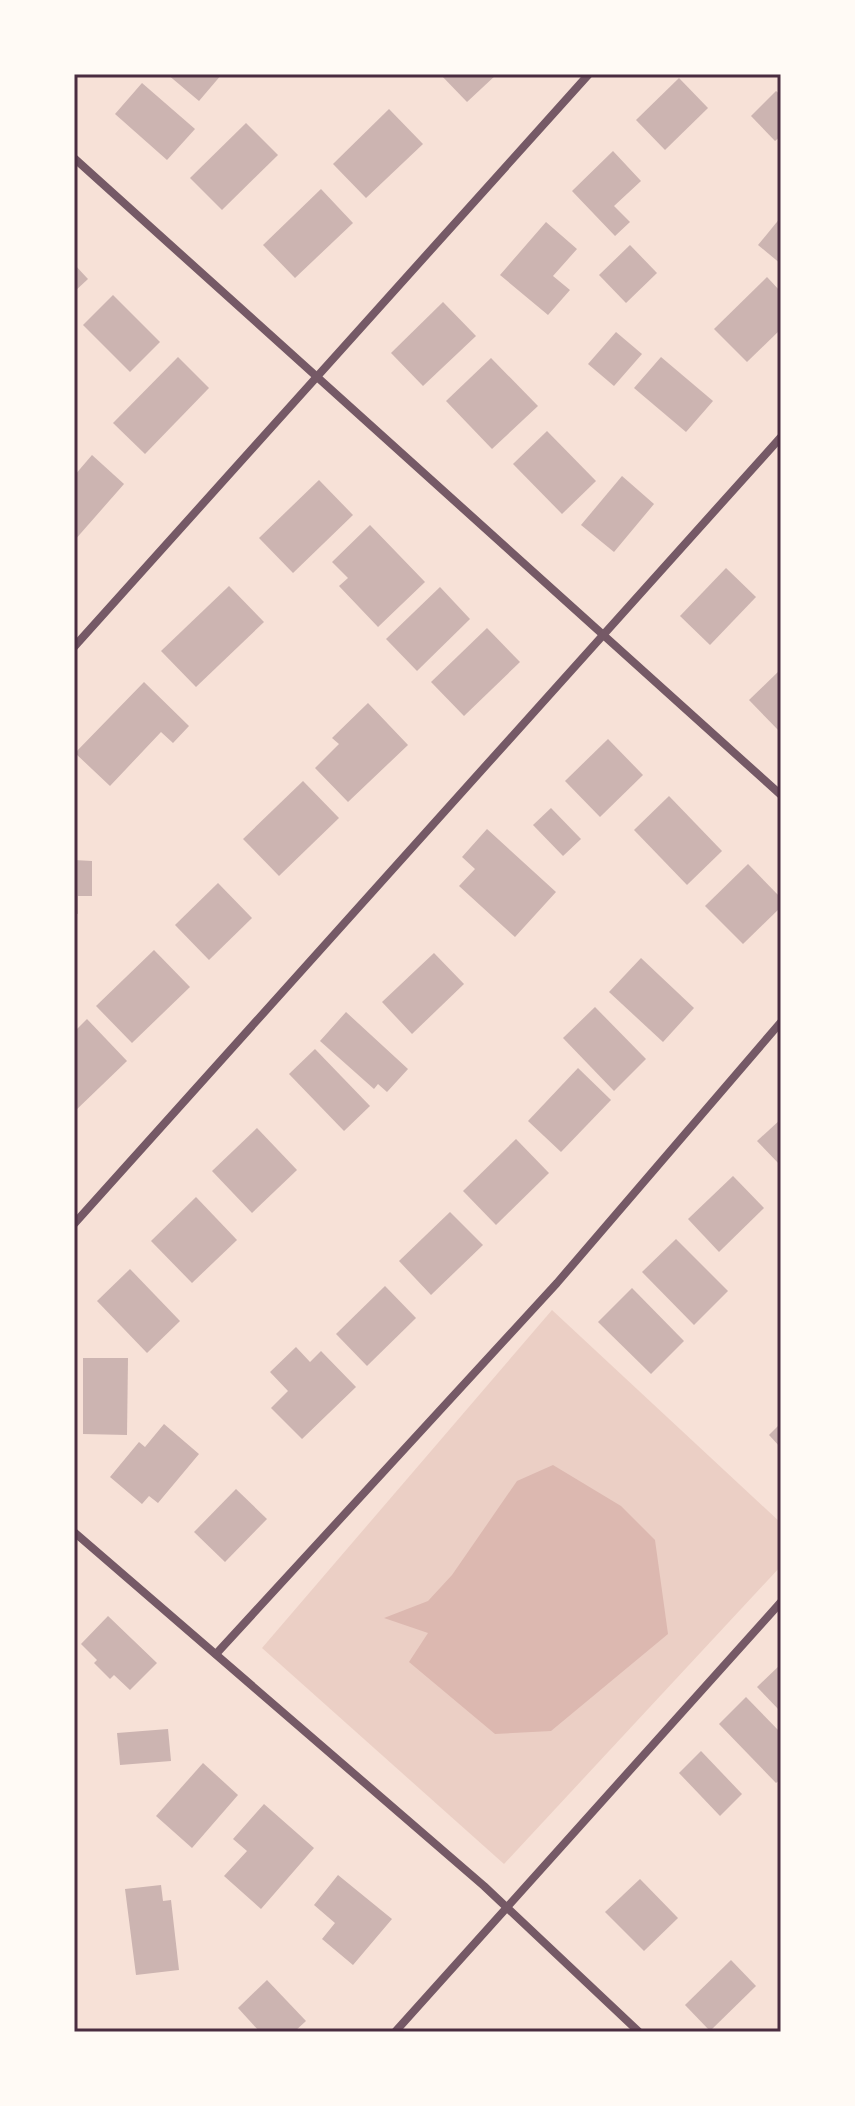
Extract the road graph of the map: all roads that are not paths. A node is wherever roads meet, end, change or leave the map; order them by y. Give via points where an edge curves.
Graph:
1 (589, 74) edge
2 (74, 158) edge
3 (317, 378) junction
4 (781, 437) edge
5 (603, 635) junction
6 (74, 647) edge
7 (781, 795) edge
8 (781, 1022) edge
9 (74, 1224) edge
10 (74, 1532) edge
11 (781, 1602) edge
12 (216, 1654) junction
13 (508, 1908) junction
14 (395, 2032) edge
15 (639, 2032) edge

1 - 3 street
2 - 3 street
3 - 5 street
3 - 6 street
4 - 5 street
5 - 7 street
5 - 9 street
8 - 12 street via 557,1283
10 - 12 street
11 - 13 street
12 - 13 street
13 - 14 street
13 - 15 street

